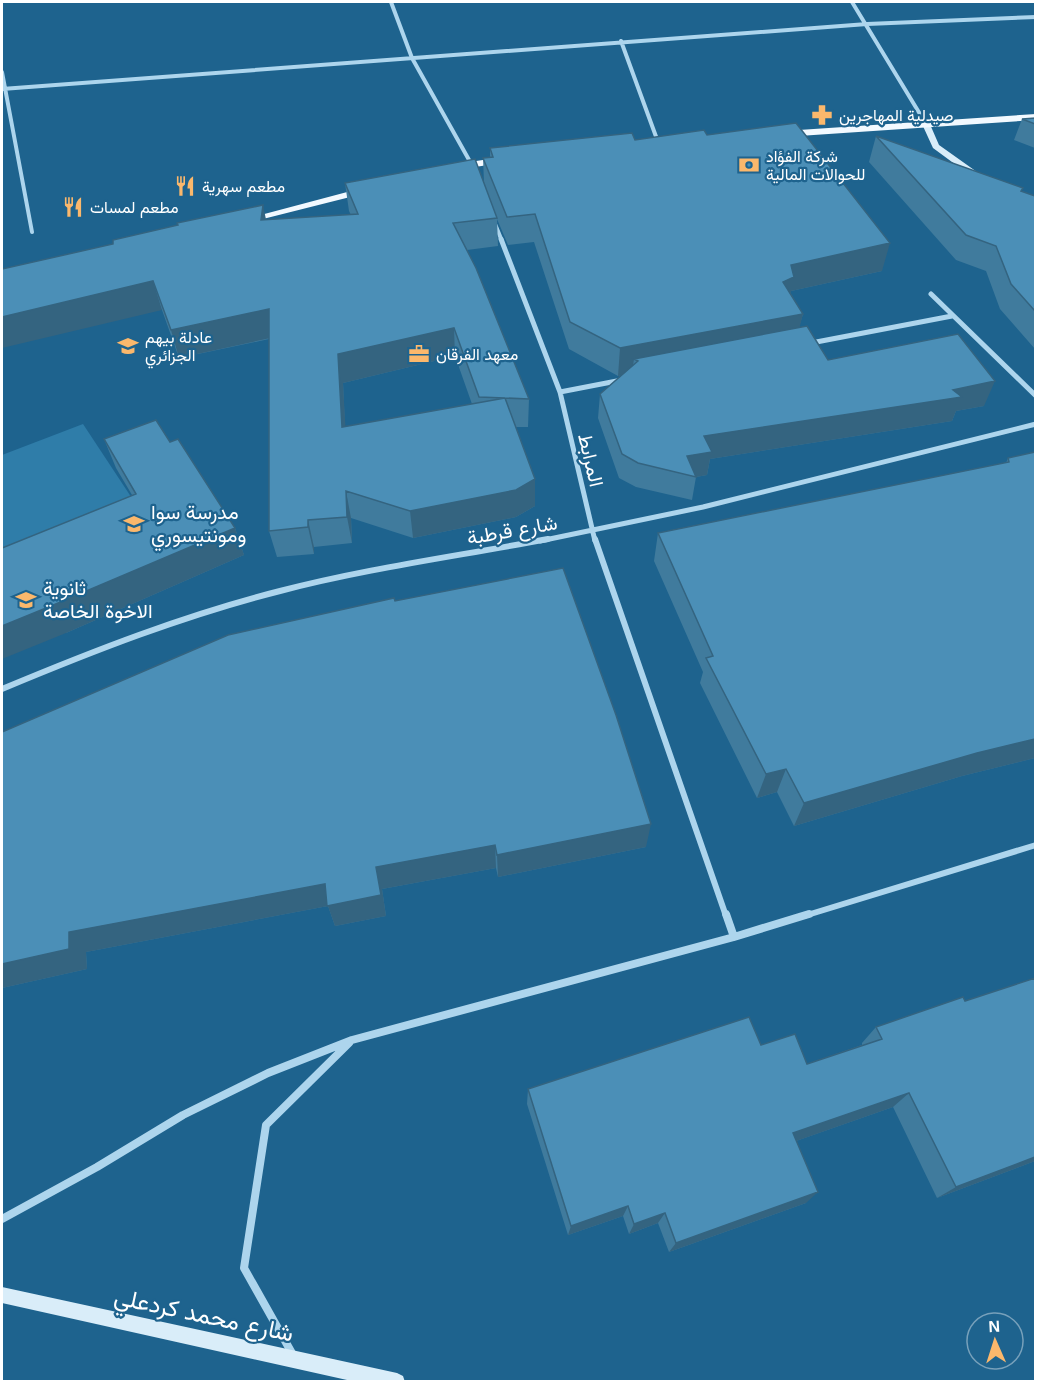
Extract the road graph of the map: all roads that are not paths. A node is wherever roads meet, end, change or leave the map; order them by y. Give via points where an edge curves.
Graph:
1 (390, 2) edge
2 (852, 2) edge
3 (1035, 17) edge
4 (867, 24) junction
5 (621, 41) junction
6 (412, 58) junction
7 (2, 72) edge
8 (3, 89) edge
9 (1035, 117) edge
10 (926, 124) junction
11 (774, 134) edge
12 (669, 141) edge
13 (658, 142) junction
14 (646, 143) edge
15 (518, 158) edge
16 (471, 164) junction
17 (448, 169) edge
18 (476, 174) edge
19 (986, 180) edge
20 (380, 187) edge
21 (492, 218) edge
22 (230, 224) edge
23 (32, 232) dead end
24 (931, 294) dead end
25 (952, 316) junction
26 (802, 345) edge
27 (630, 378) edge
28 (560, 392) junction
29 (1035, 396) edge
30 (1035, 424) edge
31 (592, 531) junction
32 (2, 689) edge
33 (1035, 846) edge
34 (734, 937) junction
35 (352, 1040) junction
36 (2, 1220) edge
37 (2, 1295) edge
38 (296, 1360) junction
39 (397, 1382) edge

1 - 6 street
2 - 4 street
3 - 4 street
4 - 5 street
4 - 10 street
5 - 6 street
5 - 13 street
6 - 8 street
6 - 16 street
7 - 8 street
8 - 23 street
9 - 10 main road
10 - 11 main road
10 - 19 main road via 936,146
12 - 13 main road
13 - 14 main road
15 - 16 main road
16 - 17 main road
16 - 18 street
20 - 22 main road
21 - 28 street, المرابط
24 - 25 street
25 - 26 street
25 - 29 street
27 - 28 street
28 - 31 street, المرابط
30 - 31 street, شارع قرطبة
31 - 32 street, شارع قرطبة via 309,584 215,609 115,643
31 - 34 street, المرابط
33 - 34 street
34 - 35 street
35 - 36 street via 268,1073 183,1115
35 - 38 street via 266,1125 244,1268
37 - 38 main road, شارع محمد كردعلي
38 - 39 main road, شارع محمد كردعلي

